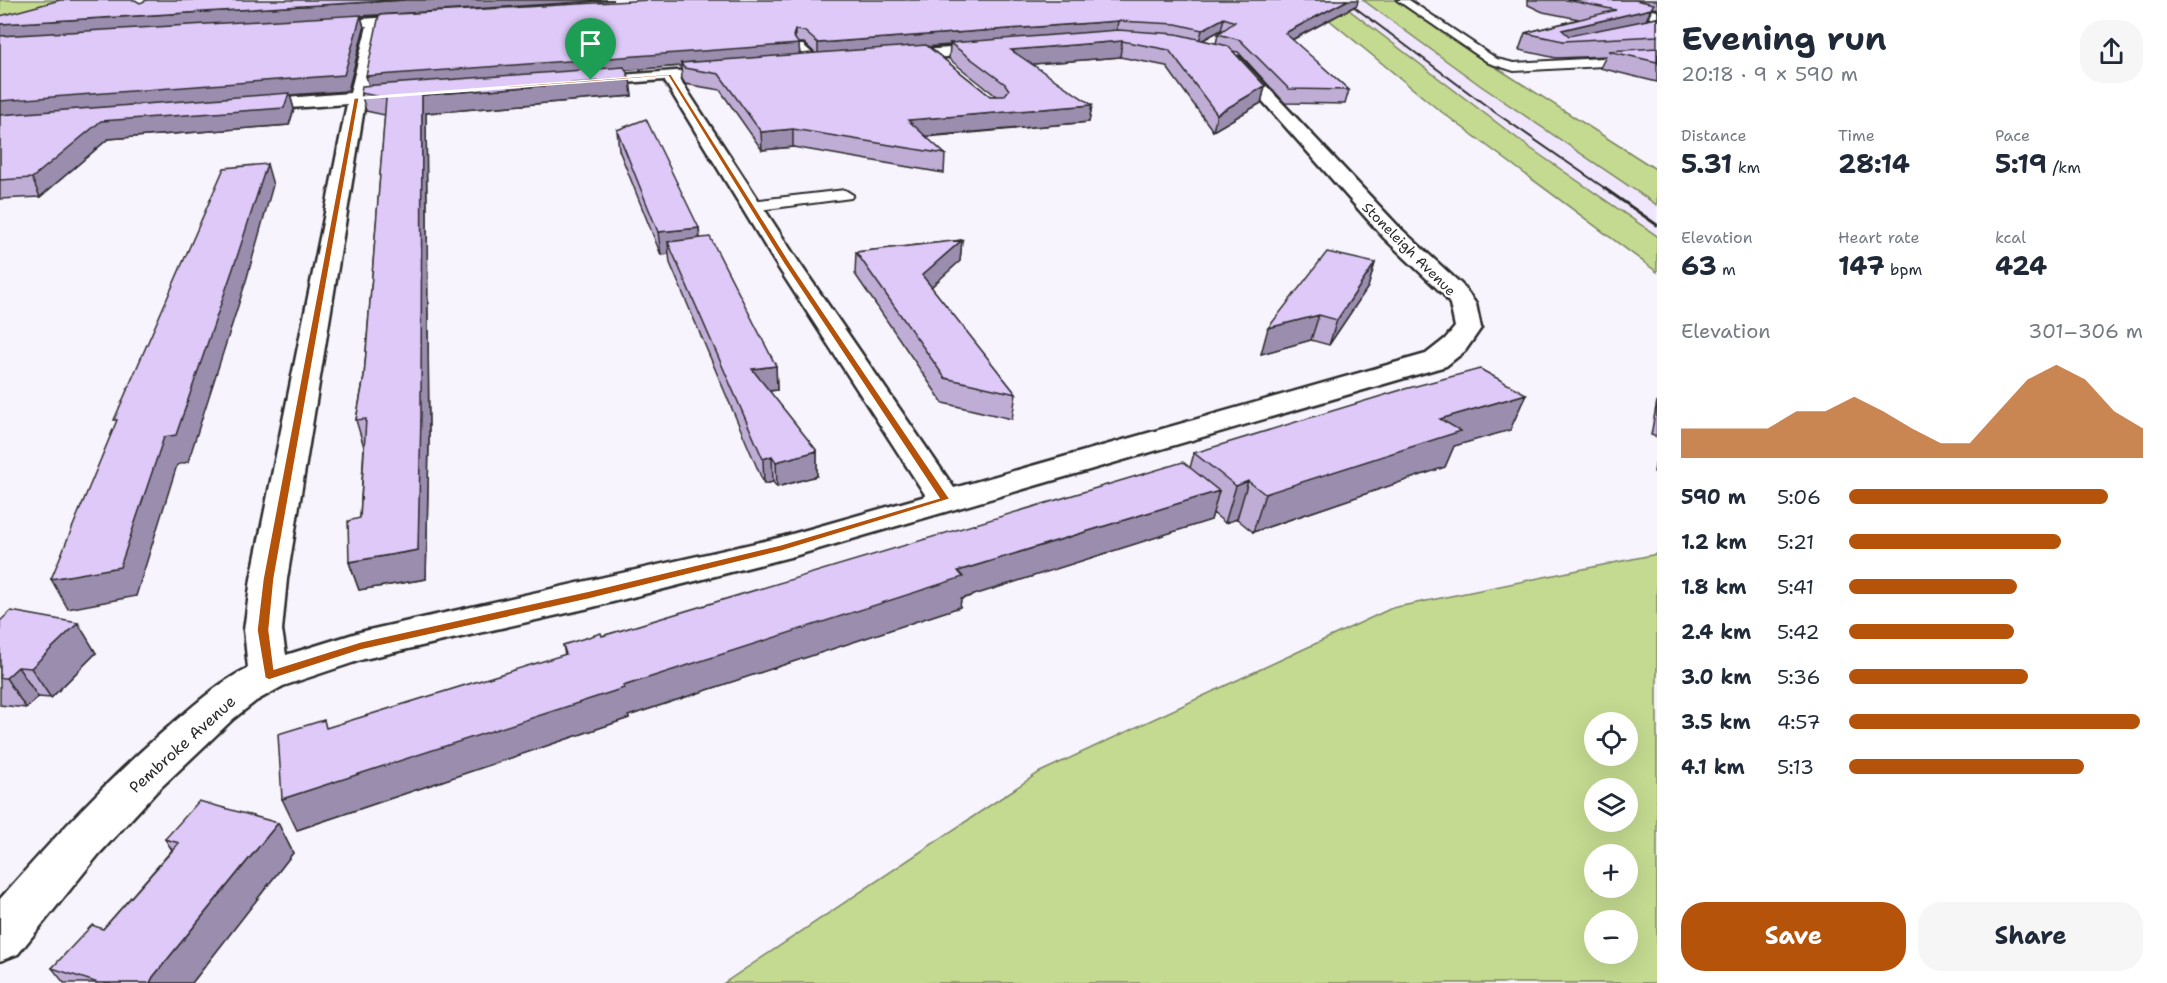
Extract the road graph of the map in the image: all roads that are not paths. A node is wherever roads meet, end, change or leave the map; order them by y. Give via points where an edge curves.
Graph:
1 (1402, 0) edge
2 (1581, 0) edge
3 (1657, 15) edge
4 (443, 17) edge
5 (375, 18) junction
6 (304, 26) edge
7 (1650, 29) edge
8 (799, 47) edge
9 (1012, 48) edge
10 (1217, 51) edge
11 (931, 55) junction
12 (873, 59) edge
13 (1657, 59) edge
14 (839, 61) edge
15 (816, 63) junction
16 (792, 65) edge
17 (745, 69) edge
18 (950, 70) edge
19 (669, 75) junction
20 (565, 82) edge
21 (426, 93) edge
22 (357, 98) junction
23 (227, 108) edge
24 (845, 195) dead end
25 (751, 206) junction
26 (945, 499) junction
27 (269, 675) junction
28 (0, 937) edge

1 - 13 lane via 1493,61 1514,67
2 - 3 street
3 - 7 lane
4 - 5 street
5 - 6 street
5 - 22 street
8 - 15 lane
9 - 11 street
10 - 26 street, Stoneleigh Avenue via 1231,57 1392,234 1453,290 1463,304 1468,328 1436,360
11 - 12 street
11 - 18 street
14 - 15 street
15 - 16 street
17 - 19 street
19 - 20 street
19 - 25 street
21 - 22 street
22 - 23 street
22 - 27 street via 269,579 263,630
24 - 25 lane
25 - 26 street
26 - 27 street, Stoneleigh Avenue via 748,556 360,646
27 - 28 street, Pembroke Avenue via 218,708 140,779

